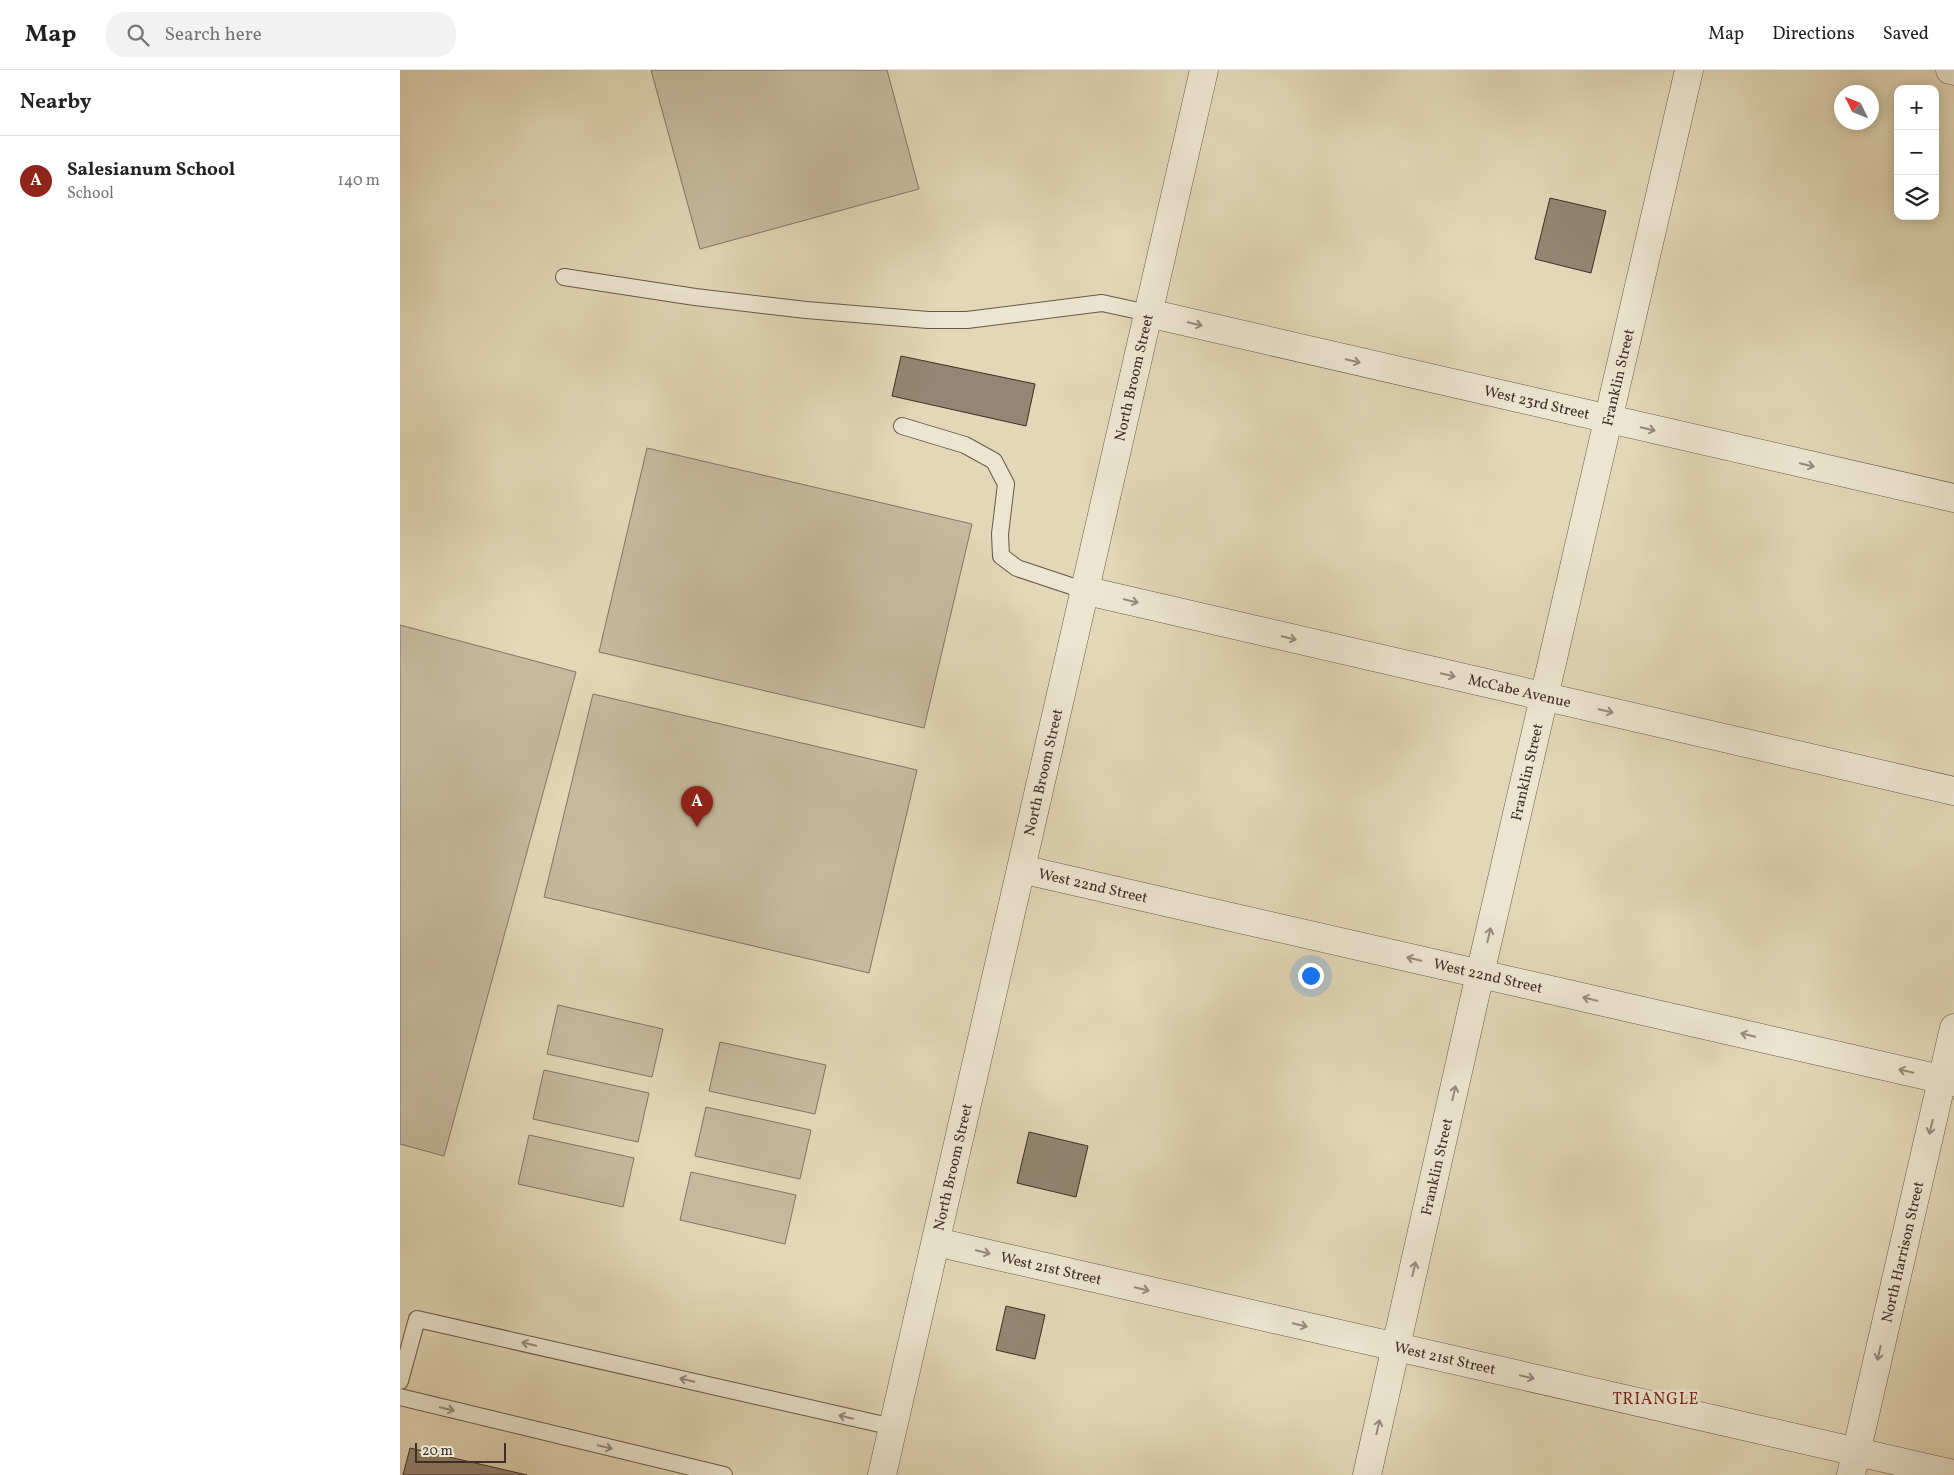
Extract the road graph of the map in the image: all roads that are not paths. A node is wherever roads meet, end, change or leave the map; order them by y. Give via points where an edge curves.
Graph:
1 (1204, 70) edge
2 (1689, 70) edge
3 (564, 277) dead end
4 (1148, 313) junction
5 (1609, 420) junction
6 (902, 426) dead end
7 (1954, 498) edge
8 (1084, 590) junction
9 (1545, 697) junction
10 (1954, 792) edge
11 (1021, 868) junction
12 (1480, 974) junction
13 (1954, 1028) edge
14 (1948, 1080) edge
15 (936, 1242) junction
16 (1397, 1347) junction
17 (400, 1381) edge
18 (400, 1398) edge
19 (893, 1427) junction
20 (1853, 1464) edge
21 (1954, 1474) edge
22 (724, 1475) edge
23 (882, 1475) edge
24 (1367, 1475) edge

1 - 4 street, North Broom Street
2 - 5 street, Franklin Street
3 - 4 lane via 695,297 928,320 967,320 1102,303
4 -> 5 street, West 23rd Street
4 - 8 street, North Broom Street
5 -> 7 street, West 23rd Street
5 - 9 street, Franklin Street
6 - 8 lane via 965,445 994,460 1006,484 1000,534 1001,556 1017,568
8 -> 9 street, McCabe Avenue
8 - 11 street, North Broom Street
9 -> 10 street, McCabe Avenue
12 -> 9 street, Franklin Street
12 -> 11 street, West 22nd Street
11 - 15 street, North Broom Street
14 -> 12 street, West 22nd Street
16 -> 12 street, Franklin Street
13 - 14 street, North Harrison Street
14 -> 20 street, North Harrison Street
15 -> 16 street, West 21st Street
15 - 19 street, North Broom Street
16 -> 20 street, West 21st Street
24 -> 16 street, Franklin Street
19 -> 17 lane via 417,1319
18 -> 22 lane
19 - 23 street, North Broom Street
20 - 21 street, West 21st Street

